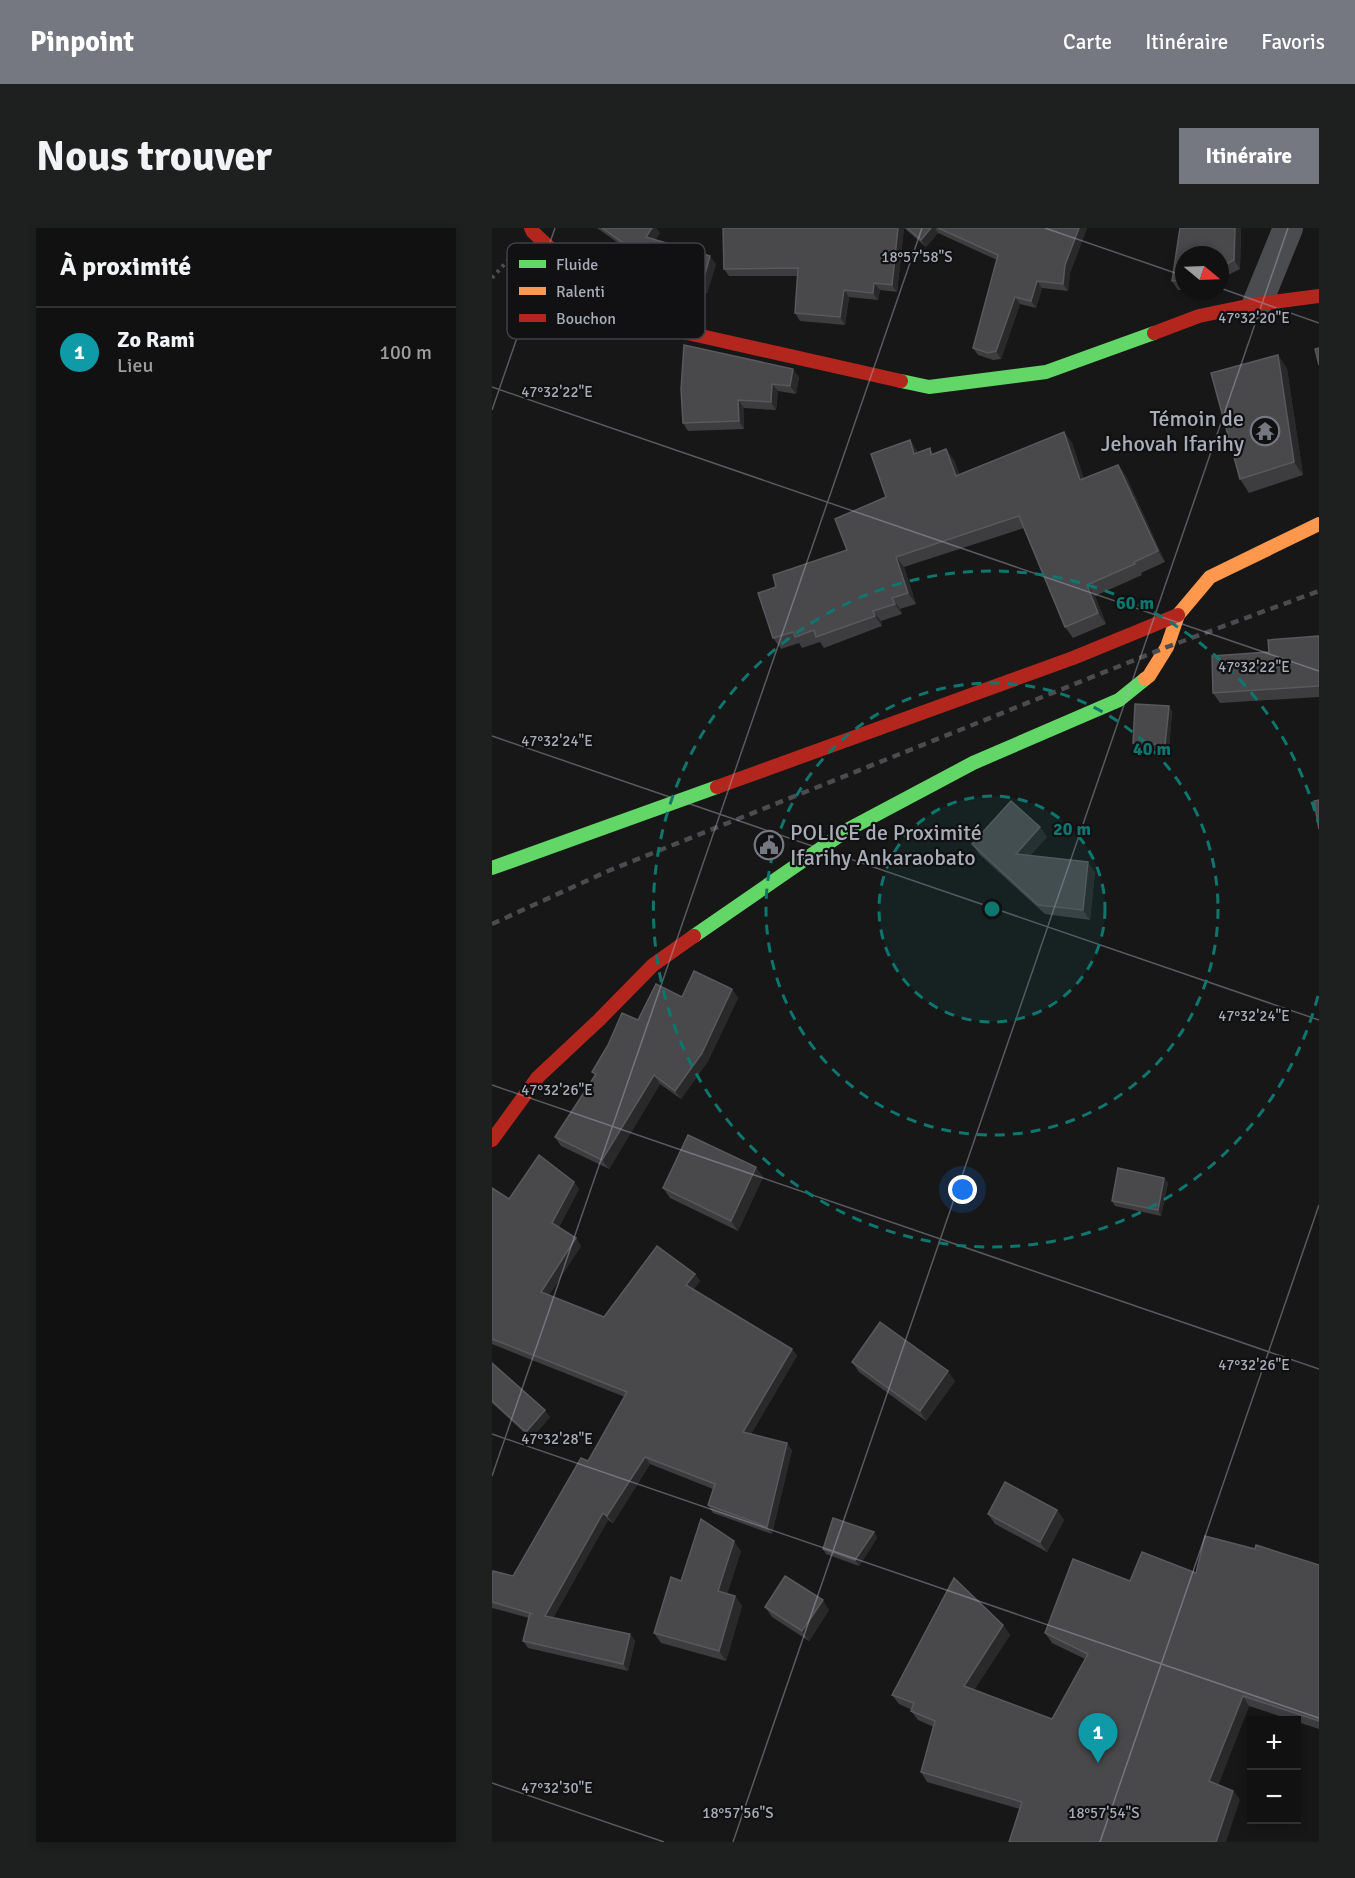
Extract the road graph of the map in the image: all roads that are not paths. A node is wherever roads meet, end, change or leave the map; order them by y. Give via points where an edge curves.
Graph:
1 (531, 228) edge
2 (1288, 228) edge
3 (545, 243) edge
4 (1319, 296) edge
5 (1257, 304) junction
6 (705, 337) edge
7 (1319, 524) edge
8 (1178, 615) junction
9 (492, 868) edge
10 (492, 1140) edge

1 - 3 street
2 - 5 street
4 - 5 street
5 - 6 street via 1199,316 1046,372 929,387
7 - 8 street via 1210,577
8 - 9 street via 1073,658
8 - 10 street via 1167,647 1149,676 1119,700 973,763 849,829 653,965 538,1077

